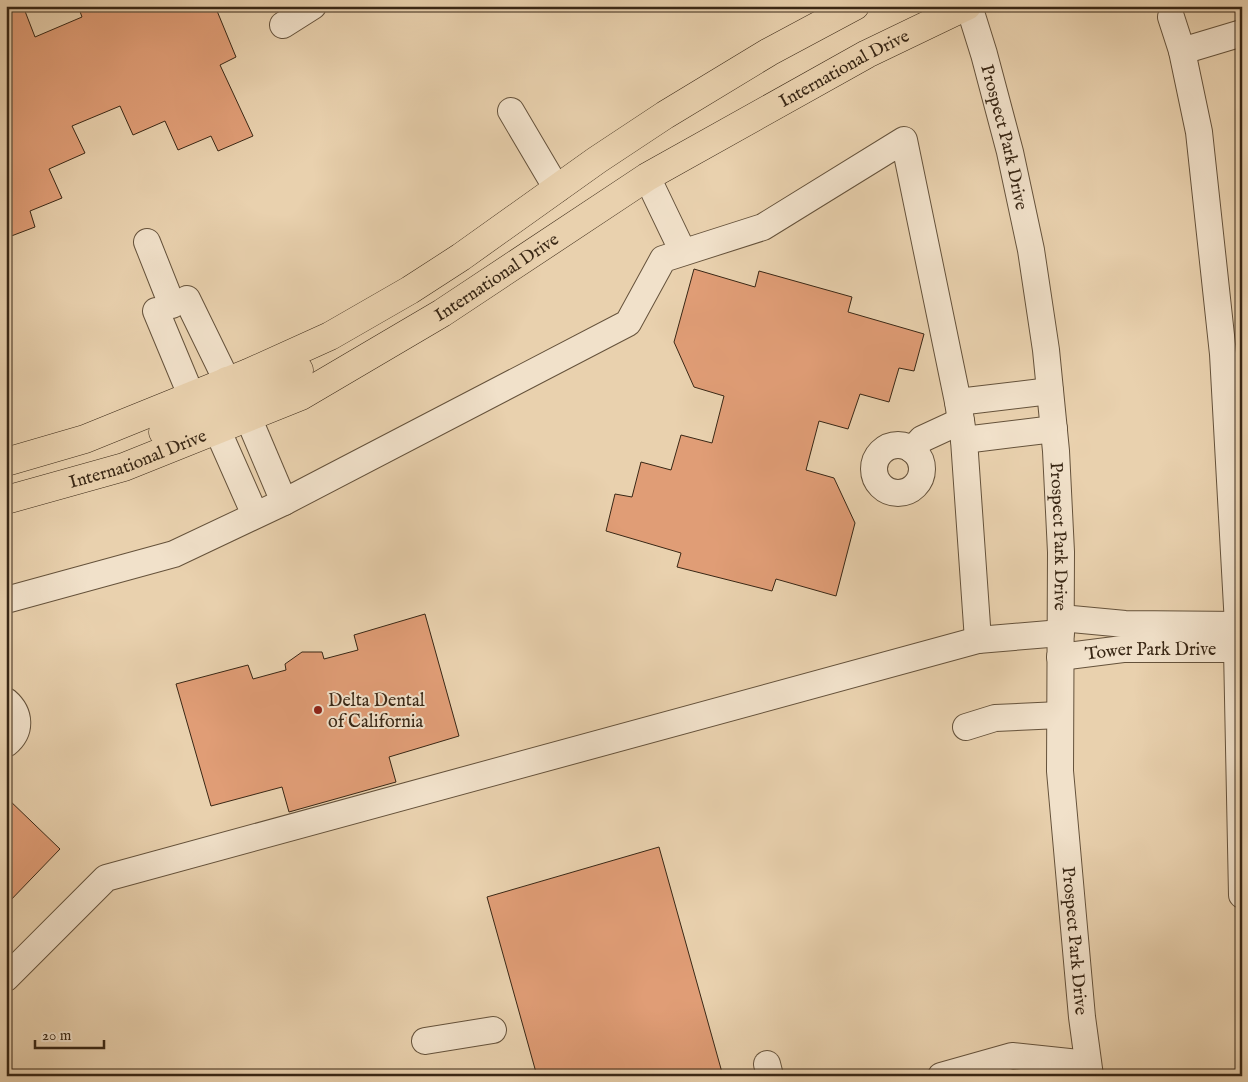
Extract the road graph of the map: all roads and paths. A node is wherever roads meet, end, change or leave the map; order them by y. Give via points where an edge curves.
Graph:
1 (313, 6) edge
2 (855, 6) edge
3 (968, 6) edge
4 (1171, 17) dead end
5 (283, 25) dead end
6 (1242, 33) edge
7 (1182, 52) junction
8 (511, 111) dead end
9 (647, 177) junction
10 (557, 189) junction
11 (147, 242) dead end
12 (683, 252) junction
13 (394, 299) junction
14 (172, 305) junction
15 (227, 381) junction
16 (1050, 391) junction
17 (191, 395) junction
18 (248, 417) junction
19 (961, 421) junction
20 (218, 429) junction
21 (1054, 429) junction
22 (912, 450) dead end
23 (6, 462) edge
24 (52, 487) junction
25 (6, 500) edge
26 (284, 502) junction
27 (255, 515) junction
28 (6, 600) edge
29 (1061, 636) junction
30 (1239, 637) edge
31 (978, 640) junction
32 (6, 700) edge
33 (1060, 715) junction
34 (966, 726) dead end
35 (6, 744) edge
36 (1242, 895) edge
37 (6, 978) edge
38 (493, 1030) dead end
39 (425, 1041) dead end
40 (1089, 1070) edge
41 (941, 1076) edge

1 - 5 street
2 - 10 main road, International Drive via 665,115
3 - 9 main road, International Drive via 867,54
3 - 16 street, Prospect Park Drive via 1010,152 1031,250
4 - 7 street
6 - 7 street
7 - 30 street via 1199,132 1222,354
8 - 10 street
9 - 12 street
9 - 18 main road, International Drive via 442,313 301,396
10 - 13 main road, International Drive via 461,257
11 - 14 street
12 - 19 street via 763,227 904,140
12 - 26 street via 663,259 628,323
13 - 15 main road, International Drive via 330,336
13 - 20 main road via 384,318 364,336 259,390 227,416
14 - 15 street
14 - 17 street
15 - 17 main road, International Drive
15 - 24 main road via 225,393 212,407 191,421 79,468
16 - 19 street
16 - 21 street, Prospect Park Drive
17 - 23 main road, International Drive via 85,438
18 - 20 main road, International Drive
18 - 26 street
19 - 21 street
19 - 22 street via 922,439
19 - 31 street
20 - 24 main road, International Drive via 124,467
20 - 27 street
21 - 29 street, Prospect Park Drive via 1061,552
24 - 25 main road, International Drive
26 - 27 street
27 - 28 street via 174,554
29 - 30 street, Tower Park Drive via 1125,624
29 - 30 street, Tower Park Drive via 1123,649
29 - 31 street
29 - 33 street, Prospect Park Drive
30 - 36 street
31 - 37 street via 106,878
32 - 35 street via 13,706 18,725 15,735
33 - 34 street via 995,718
33 - 40 street, Prospect Park Drive via 1060,771
38 - 39 street
40 - 41 street via 1012,1056

